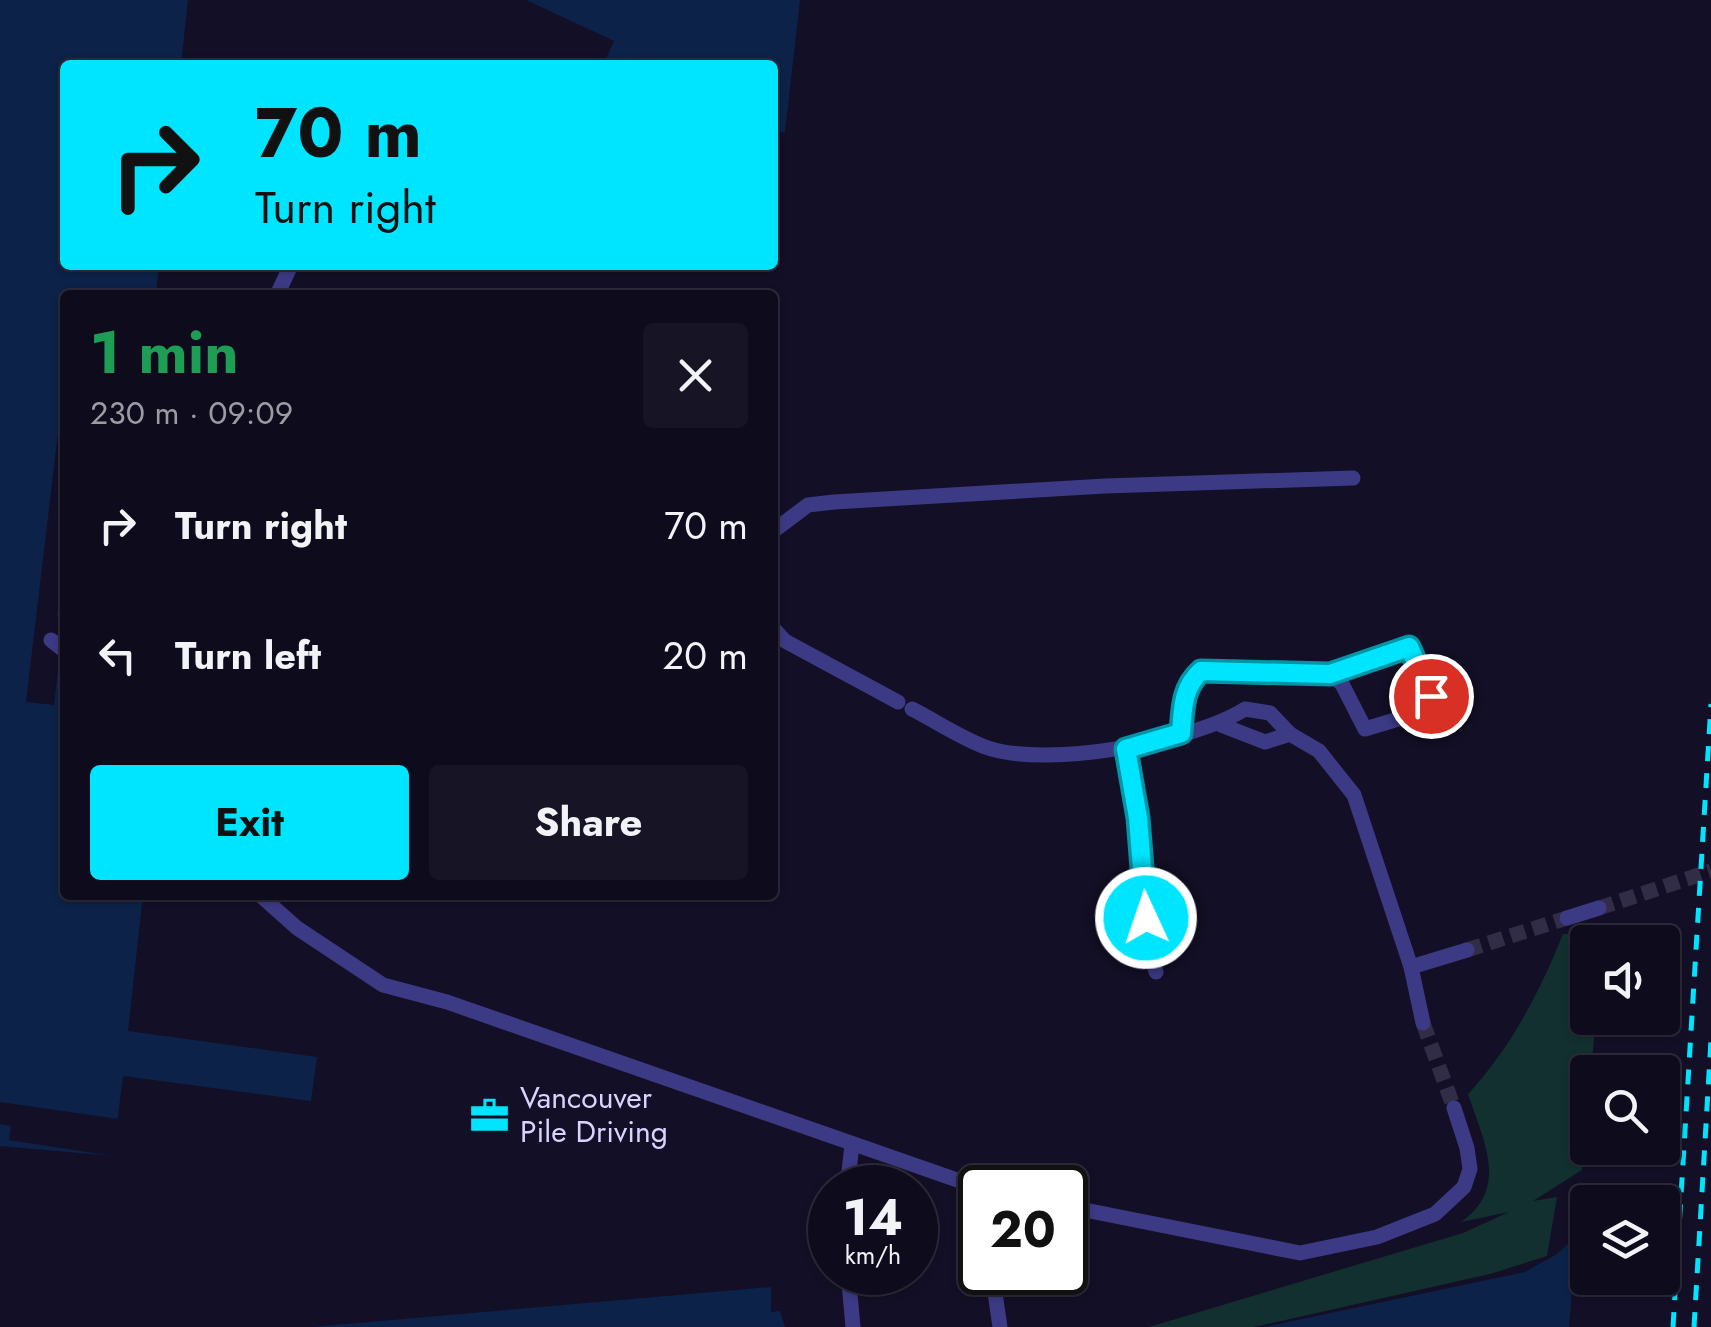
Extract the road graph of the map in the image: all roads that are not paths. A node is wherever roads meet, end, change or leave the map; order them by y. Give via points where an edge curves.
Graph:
1 (1353, 478) dead end
2 (778, 528) edge
3 (778, 634) edge
4 (50, 640) dead end
5 (60, 647) edge
6 (1330, 674) junction
7 (1220, 725) junction
8 (1181, 733) junction
9 (1290, 734) junction
10 (1126, 749) junction
11 (266, 900) edge
12 (279, 900) edge
13 (1598, 908) tunnel mouth
14 (1567, 918) tunnel mouth
15 (298, 928) junction
16 (1467, 950) tunnel mouth
17 (1411, 967) junction
18 (1156, 972) dead end
19 (1423, 1023) tunnel mouth
20 (1454, 1108) tunnel mouth
21 (852, 1144) junction
22 (850, 1165) edge
23 (958, 1180) edge
24 (1088, 1211) edge
25 (850, 1295) edge
26 (995, 1295) edge
27 (853, 1327) edge
28 (1000, 1327) edge

1 - 2 street via 834,502 808,505
3 - 10 street via 990,749
4 - 5 street
6 - 6 street via 1365,728 1430,704 1409,647
6 - 8 street via 1201,671 1184,698
7 - 8 street
7 - 9 street via 1265,742
7 - 9 street via 1246,709 1270,713
8 - 10 street
9 - 17 street via 1336,768 1354,795
10 - 18 street
11 - 15 street
12 - 15 street
13 - 14 street
15 - 21 street via 383,985
16 - 17 street
17 - 19 street
20 - 24 street via 1470,1169 1464,1187 1435,1214 1377,1237 1300,1253
21 - 22 street
21 - 23 street
25 - 27 street
26 - 28 street

